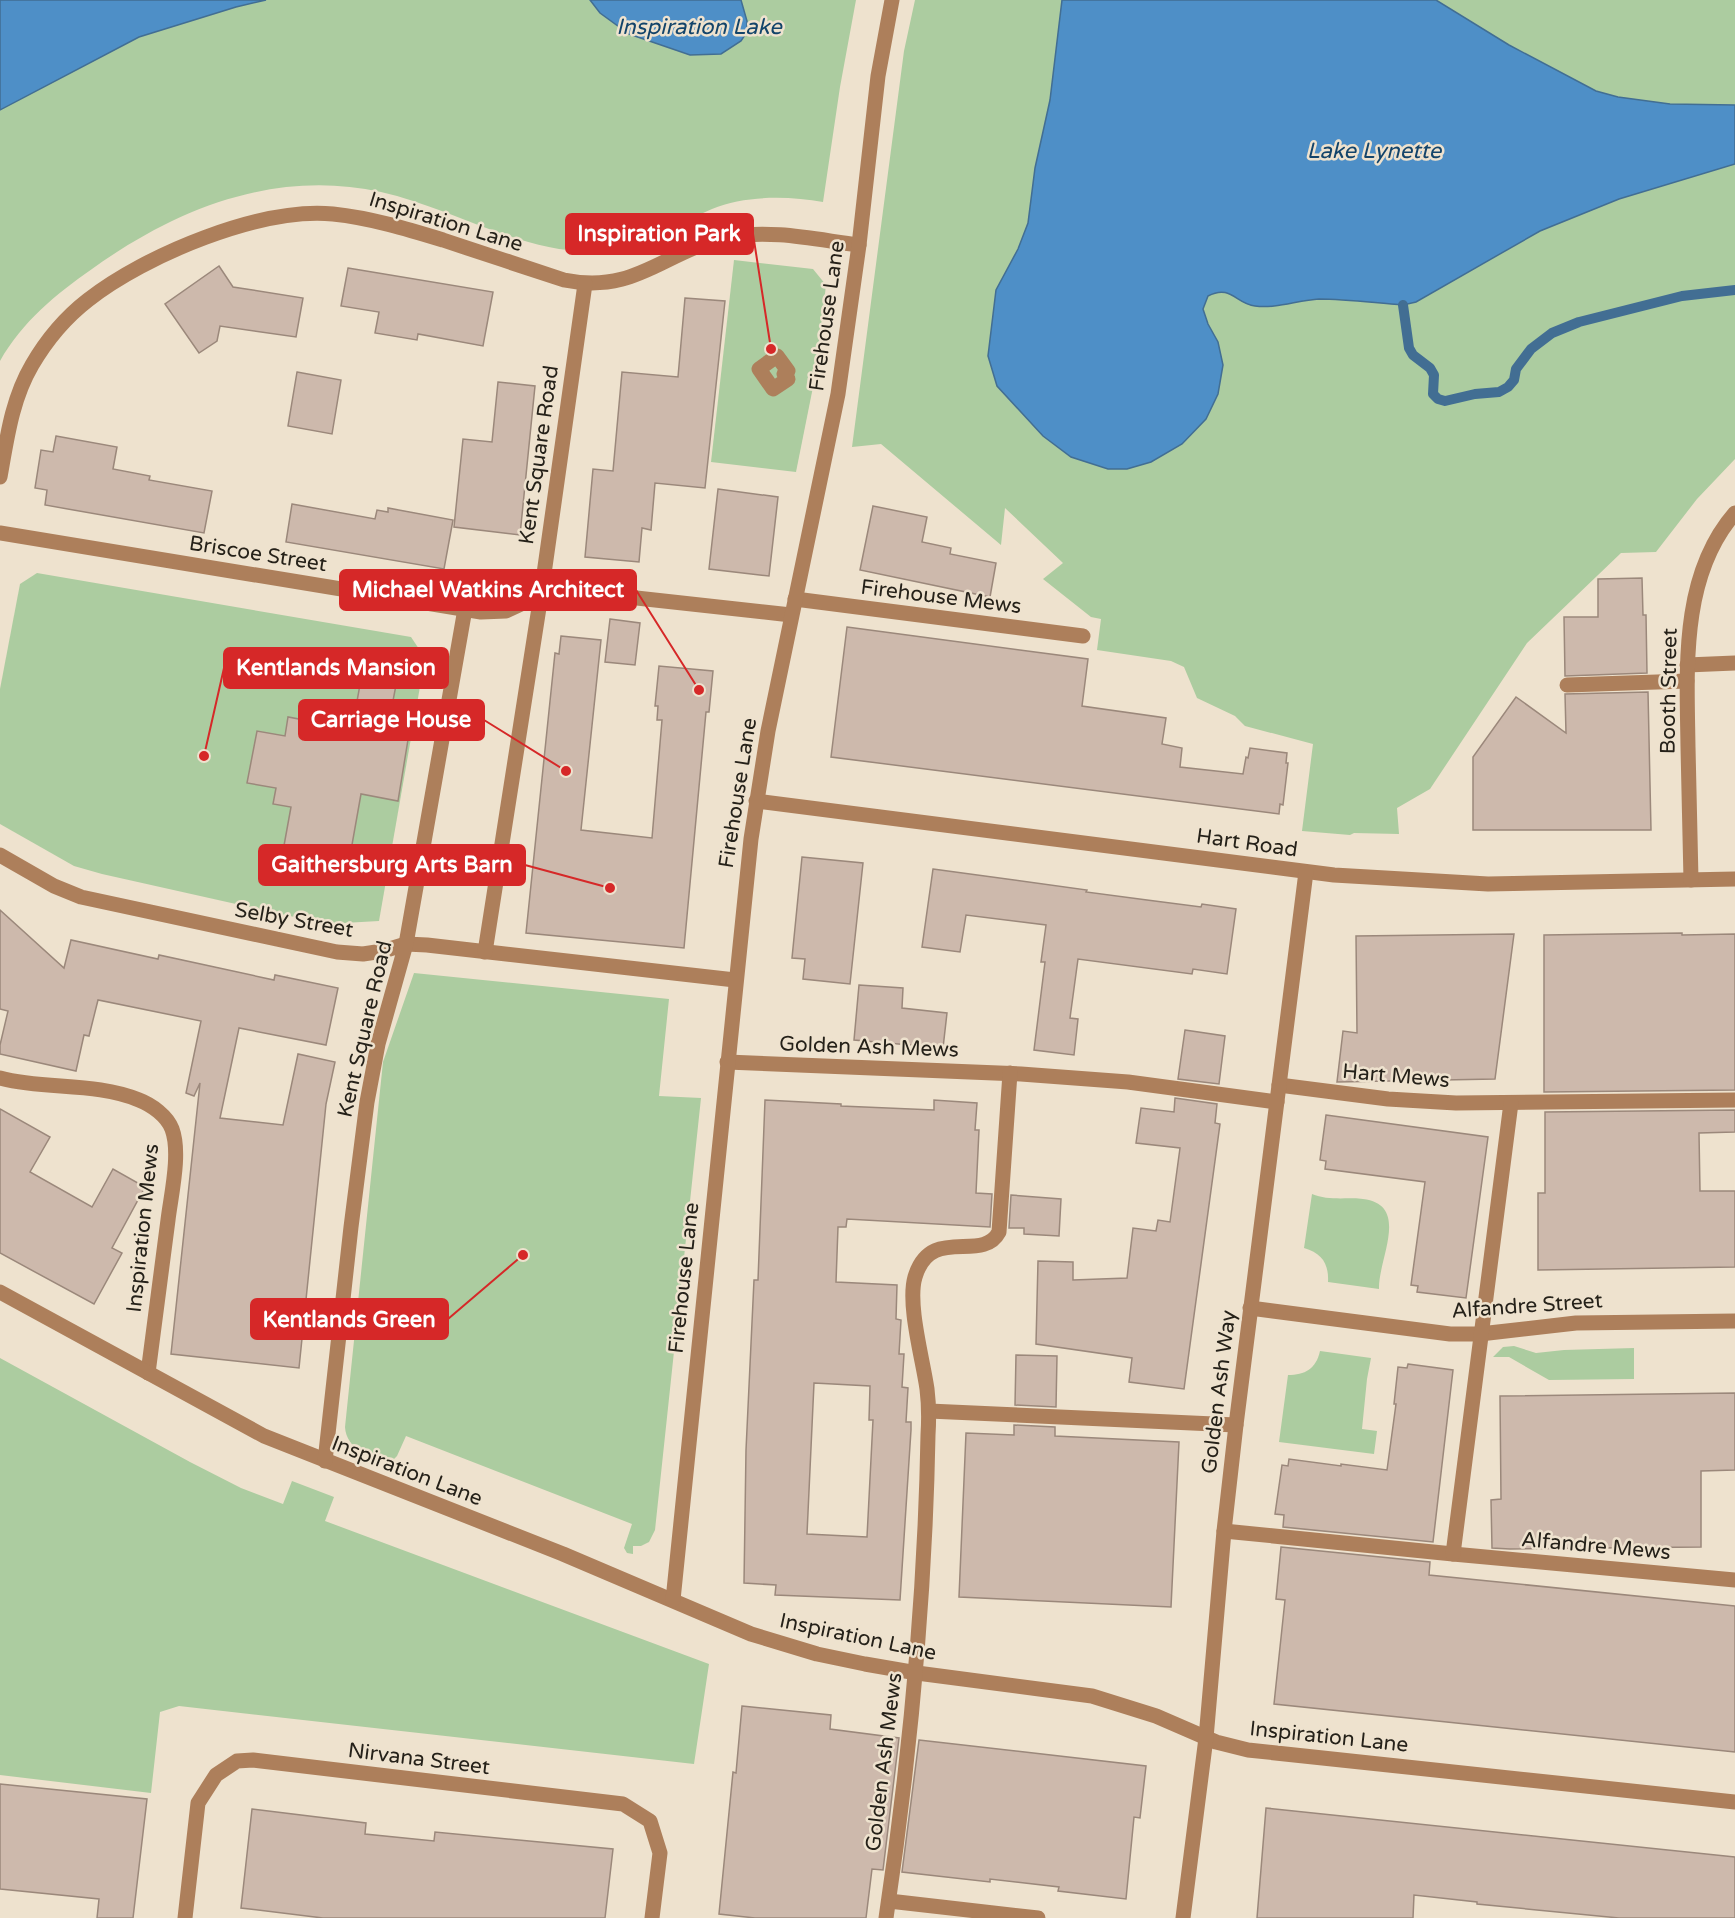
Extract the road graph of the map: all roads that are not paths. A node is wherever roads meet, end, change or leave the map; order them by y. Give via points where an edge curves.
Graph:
1 (892, 0) edge
2 (859, 245) junction
3 (585, 284) junction
4 (0, 477) edge
5 (1735, 513) edge
6 (0, 533) edge
7 (541, 594) junction
8 (795, 599) junction
9 (465, 609) junction
10 (791, 615) junction
11 (1083, 636) dead end
12 (1735, 663) edge
13 (1687, 665) junction
14 (1687, 681) junction
15 (1567, 685) dead end
16 (756, 801) junction
17 (0, 855) edge
18 (1306, 872) junction
19 (1735, 879) edge
20 (1691, 880) junction
21 (406, 944) junction
22 (485, 952) junction
23 (735, 980) junction
24 (727, 1062) junction
25 (1010, 1073) junction
26 (0, 1078) edge
27 (1279, 1085) junction
28 (1735, 1100) edge
29 (1277, 1102) junction
30 (1511, 1103) junction
31 (0, 1292) edge
32 (1251, 1308) junction
33 (1735, 1321) edge
34 (1480, 1334) junction
35 (148, 1373) junction
36 (929, 1411) junction
37 (1236, 1425) junction
38 (325, 1461) junction
39 (1224, 1531) junction
40 (1453, 1554) junction
41 (1735, 1580) edge
42 (673, 1600) junction
43 (917, 1673) junction
44 (1206, 1738) junction
45 (1735, 1802) edge
46 (889, 1901) junction
47 (959, 1914) edge
48 (185, 1918) edge
49 (652, 1918) edge
50 (886, 1918) edge
51 (1038, 1918) edge
52 (1183, 1918) edge

1 - 2 street, Firehouse Lane via 878,76
2 - 3 street, Inspiration Lane via 773,236 732,237 712,241 624,280
2 - 8 street, Firehouse Lane via 838,394
3 - 4 street, Inspiration Lane via 357,217 308,213 246,224 163,256 117,280 87,300 57,329 21,386
3 - 7 street, Kent Square Road
5 - 13 street, Booth Street via 1709,555 1695,600
6 - 9 street, Briscoe Street
7 - 9 street, Briscoe Street via 506,611
7 - 10 street, Briscoe Street via 573,591
7 - 22 street, Kent Square Road
8 - 10 street, Firehouse Lane
8 - 11 street, Firehouse Mews
9 - 21 street, Kent Square Road
10 - 16 street, Firehouse Lane
12 - 13 street
13 - 14 street, Booth Street
14 - 15 street
14 - 20 street, Booth Street
16 - 18 street, Hart Road
16 - 23 street, Firehouse Lane
17 - 21 street, Selby Street via 54,886 106,904 337,952 375,953
18 - 20 street, Hart Road via 1488,884
18 - 27 street, Golden Ash Way
19 - 20 street, Hart Road
21 - 22 street, Selby Street
21 - 38 street, Kent Square Road via 378,1044 367,1102
22 - 23 street, Selby Street
23 - 24 street, Firehouse Lane
24 - 25 street, Golden Ash Mews
24 - 42 street, Firehouse Lane
25 - 29 street, Golden Ash Mews via 1128,1082
25 - 36 street, Golden Ash Mews via 999,1232 984,1246 955,1245 938,1250 925,1260 915,1276 913,1294
26 - 35 street, Inspiration Mews via 122,1094 157,1110 172,1128 173,1175
27 - 29 street, Golden Ash Way
27 - 30 street, Hart Mews via 1424,1102
28 - 30 street, Hart Mews
29 - 32 street, Golden Ash Way
30 - 34 street
31 - 35 street, Inspiration Lane
32 - 34 street, Alfandre Street via 1450,1334
32 - 37 street, Golden Ash Way
33 - 34 street, Alfandre Street via 1576,1323
34 - 40 street
35 - 38 street, Inspiration Lane via 264,1436
36 - 37 street
36 - 43 street, Golden Ash Mews
37 - 39 street, Golden Ash Way
38 - 42 street, Inspiration Lane
39 - 40 street, Alfandre Mews
39 - 44 street, Golden Ash Way
40 - 41 street, Alfandre Mews
42 - 43 street, Inspiration Lane via 784,1645
43 - 44 street, Inspiration Lane via 1092,1696 1156,1716
43 - 46 street, Golden Ash Mews
44 - 45 street, Inspiration Lane via 1248,1750
44 - 52 street, Golden Ash Way
46 - 47 street
46 - 50 street, Golden Ash Mews
47 - 51 street
48 - 49 street, Nirvana Street via 198,1803 216,1775 237,1761 254,1760 623,1804 650,1821 660,1853

